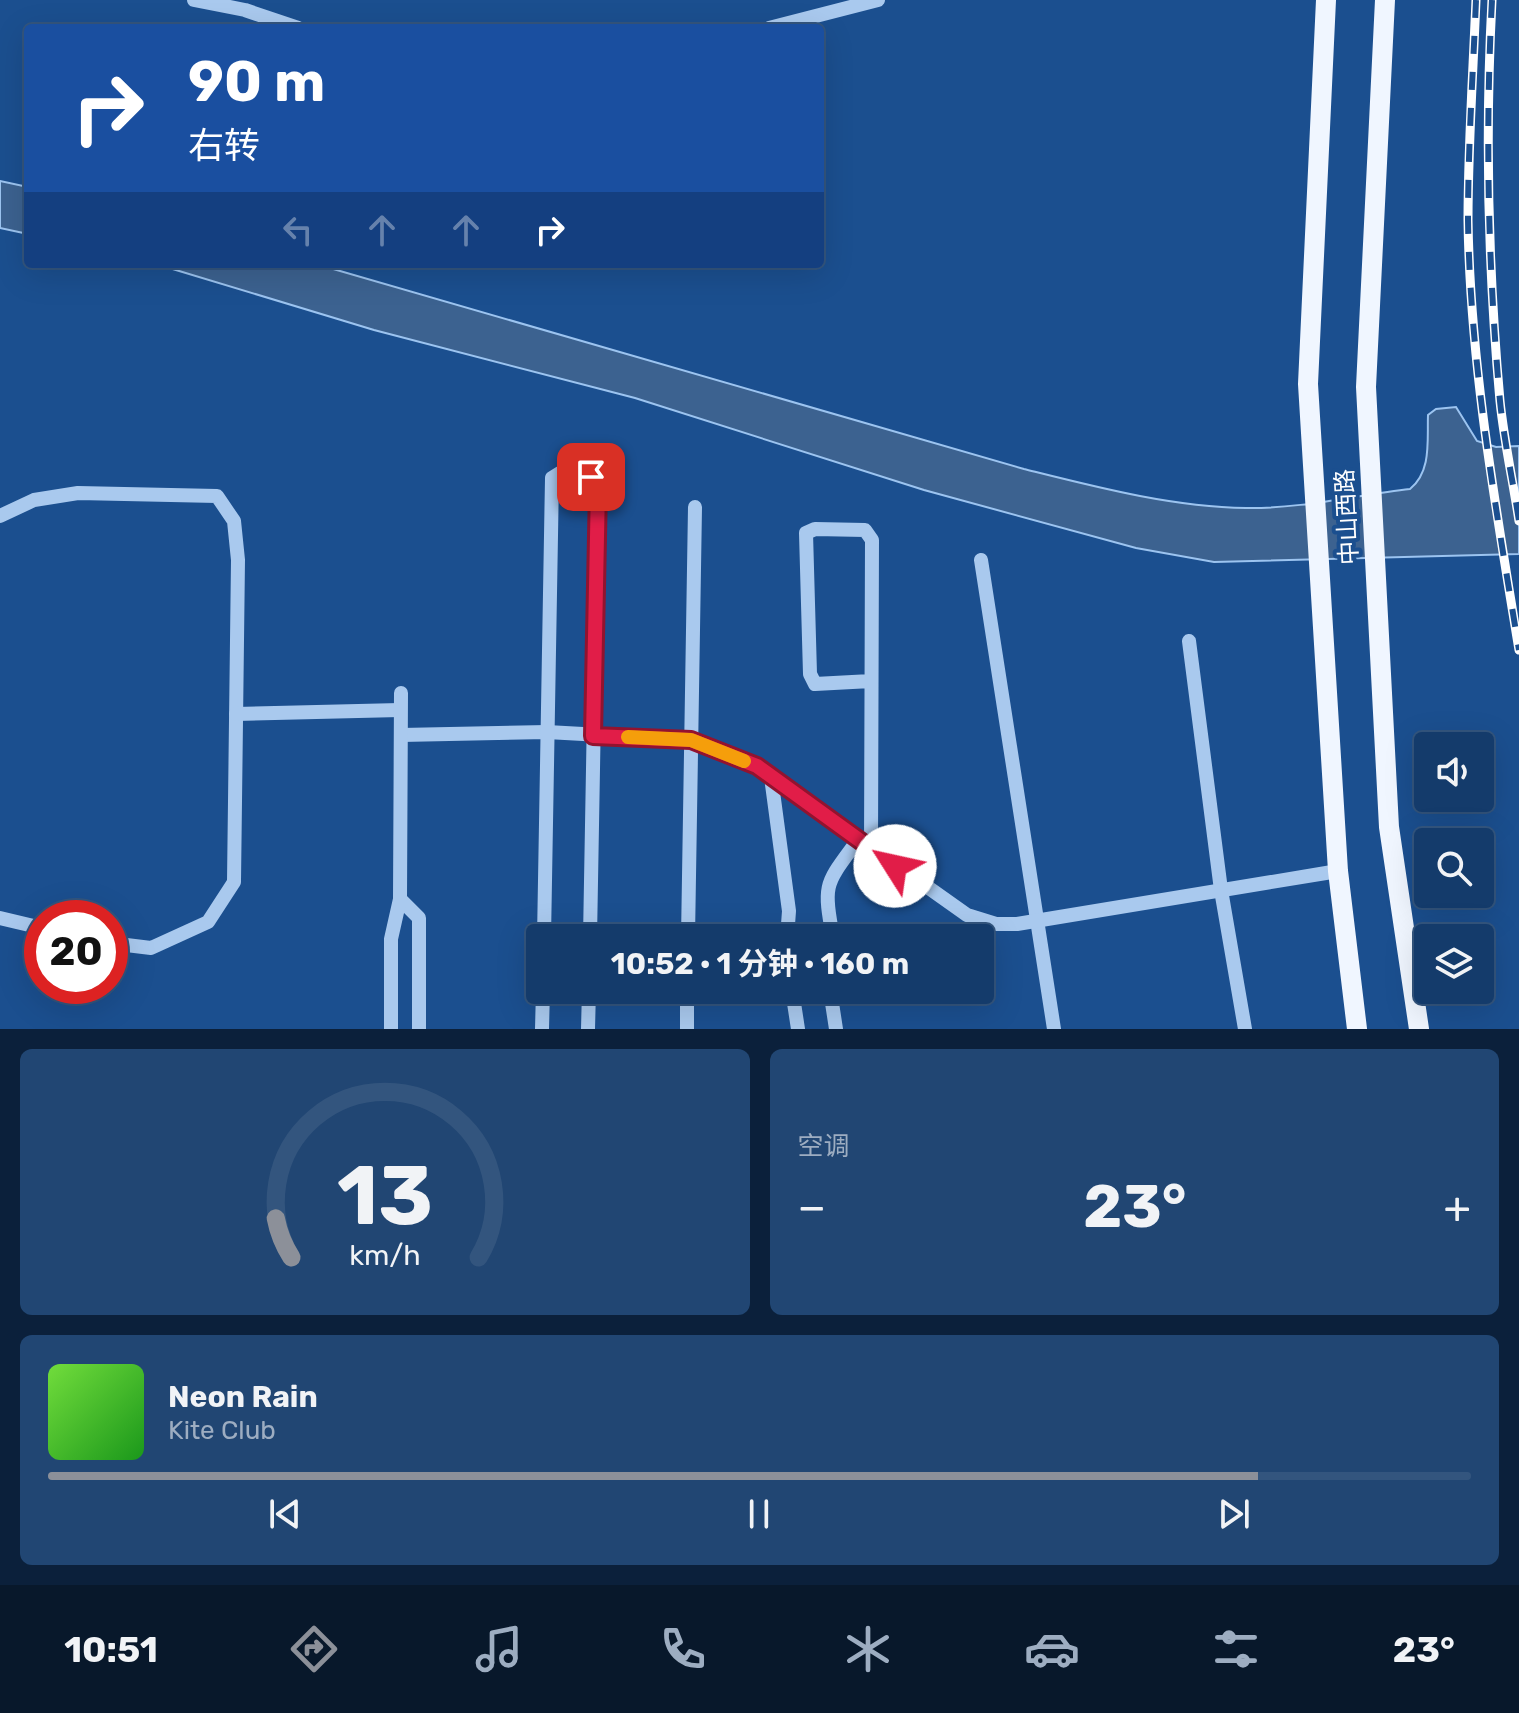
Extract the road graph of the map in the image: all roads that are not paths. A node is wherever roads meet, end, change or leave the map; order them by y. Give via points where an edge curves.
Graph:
1 (194, 0) edge
2 (878, 0) edge
3 (1326, 0) edge
4 (1385, 0) edge
5 (286, 24) edge
6 (785, 24) edge
7 (695, 507) dead end
8 (0, 516) edge
9 (981, 560) dead end
10 (1189, 641) dead end
11 (871, 681) junction
12 (401, 693) dead end
13 (400, 710) junction
14 (236, 714) junction
15 (547, 732) junction
16 (401, 735) junction
17 (593, 736) junction
18 (691, 740) junction
19 (771, 777) junction
20 (858, 840) junction
21 (871, 849) junction
22 (1338, 871) junction
23 (1221, 890) junction
24 (400, 899) junction
25 (0, 918) edge
26 (1037, 921) junction
27 (24, 924) edge
28 (544, 924) edge
29 (590, 924) edge
30 (688, 924) edge
31 (788, 924) edge
32 (830, 924) edge
33 (128, 945) edge
34 (543, 1004) edge
35 (589, 1004) edge
36 (687, 1004) edge
37 (794, 1004) edge
38 (832, 1004) edge
39 (391, 1029) edge
40 (419, 1029) edge
41 (542, 1029) edge
42 (588, 1029) edge
43 (687, 1029) edge
44 (798, 1029) edge
45 (836, 1029) edge
46 (1054, 1029) edge
47 (1245, 1029) edge
48 (1357, 1029) edge
49 (1419, 1029) edge

1 - 5 street
2 - 6 street
3 - 22 main road, 中山西路 via 1308,384
4 - 49 main road, 中山西路 via 1366,387 1389,827
7 - 18 street
8 - 14 street via 34,500 78,493 217,496 234,521 238,560
9 - 26 street
10 - 23 street
11 - 11 street via 872,540 865,530 815,529 806,533 810,674 815,684
11 - 21 street
12 - 13 street
13 - 14 street
13 - 16 street
14 - 33 street via 234,882 208,922 151,948
15 - 16 street
15 - 17 street
15 - 17 street via 552,478 560,473 591,477 598,487
15 - 28 street
16 - 24 street
17 - 18 street
17 - 29 street
18 - 19 street via 757,766
18 - 30 street
19 - 20 street
19 - 31 street
20 - 21 street
20 - 32 street via 827,882
21 - 26 street via 967,915 996,924
22 - 23 street
22 - 48 main road, 中山西路
23 - 26 street
23 - 47 street
24 - 39 street via 391,939
24 - 40 street via 419,918
25 - 27 street
26 - 46 street
34 - 41 street
35 - 42 street
36 - 43 street
37 - 44 street
38 - 45 street

